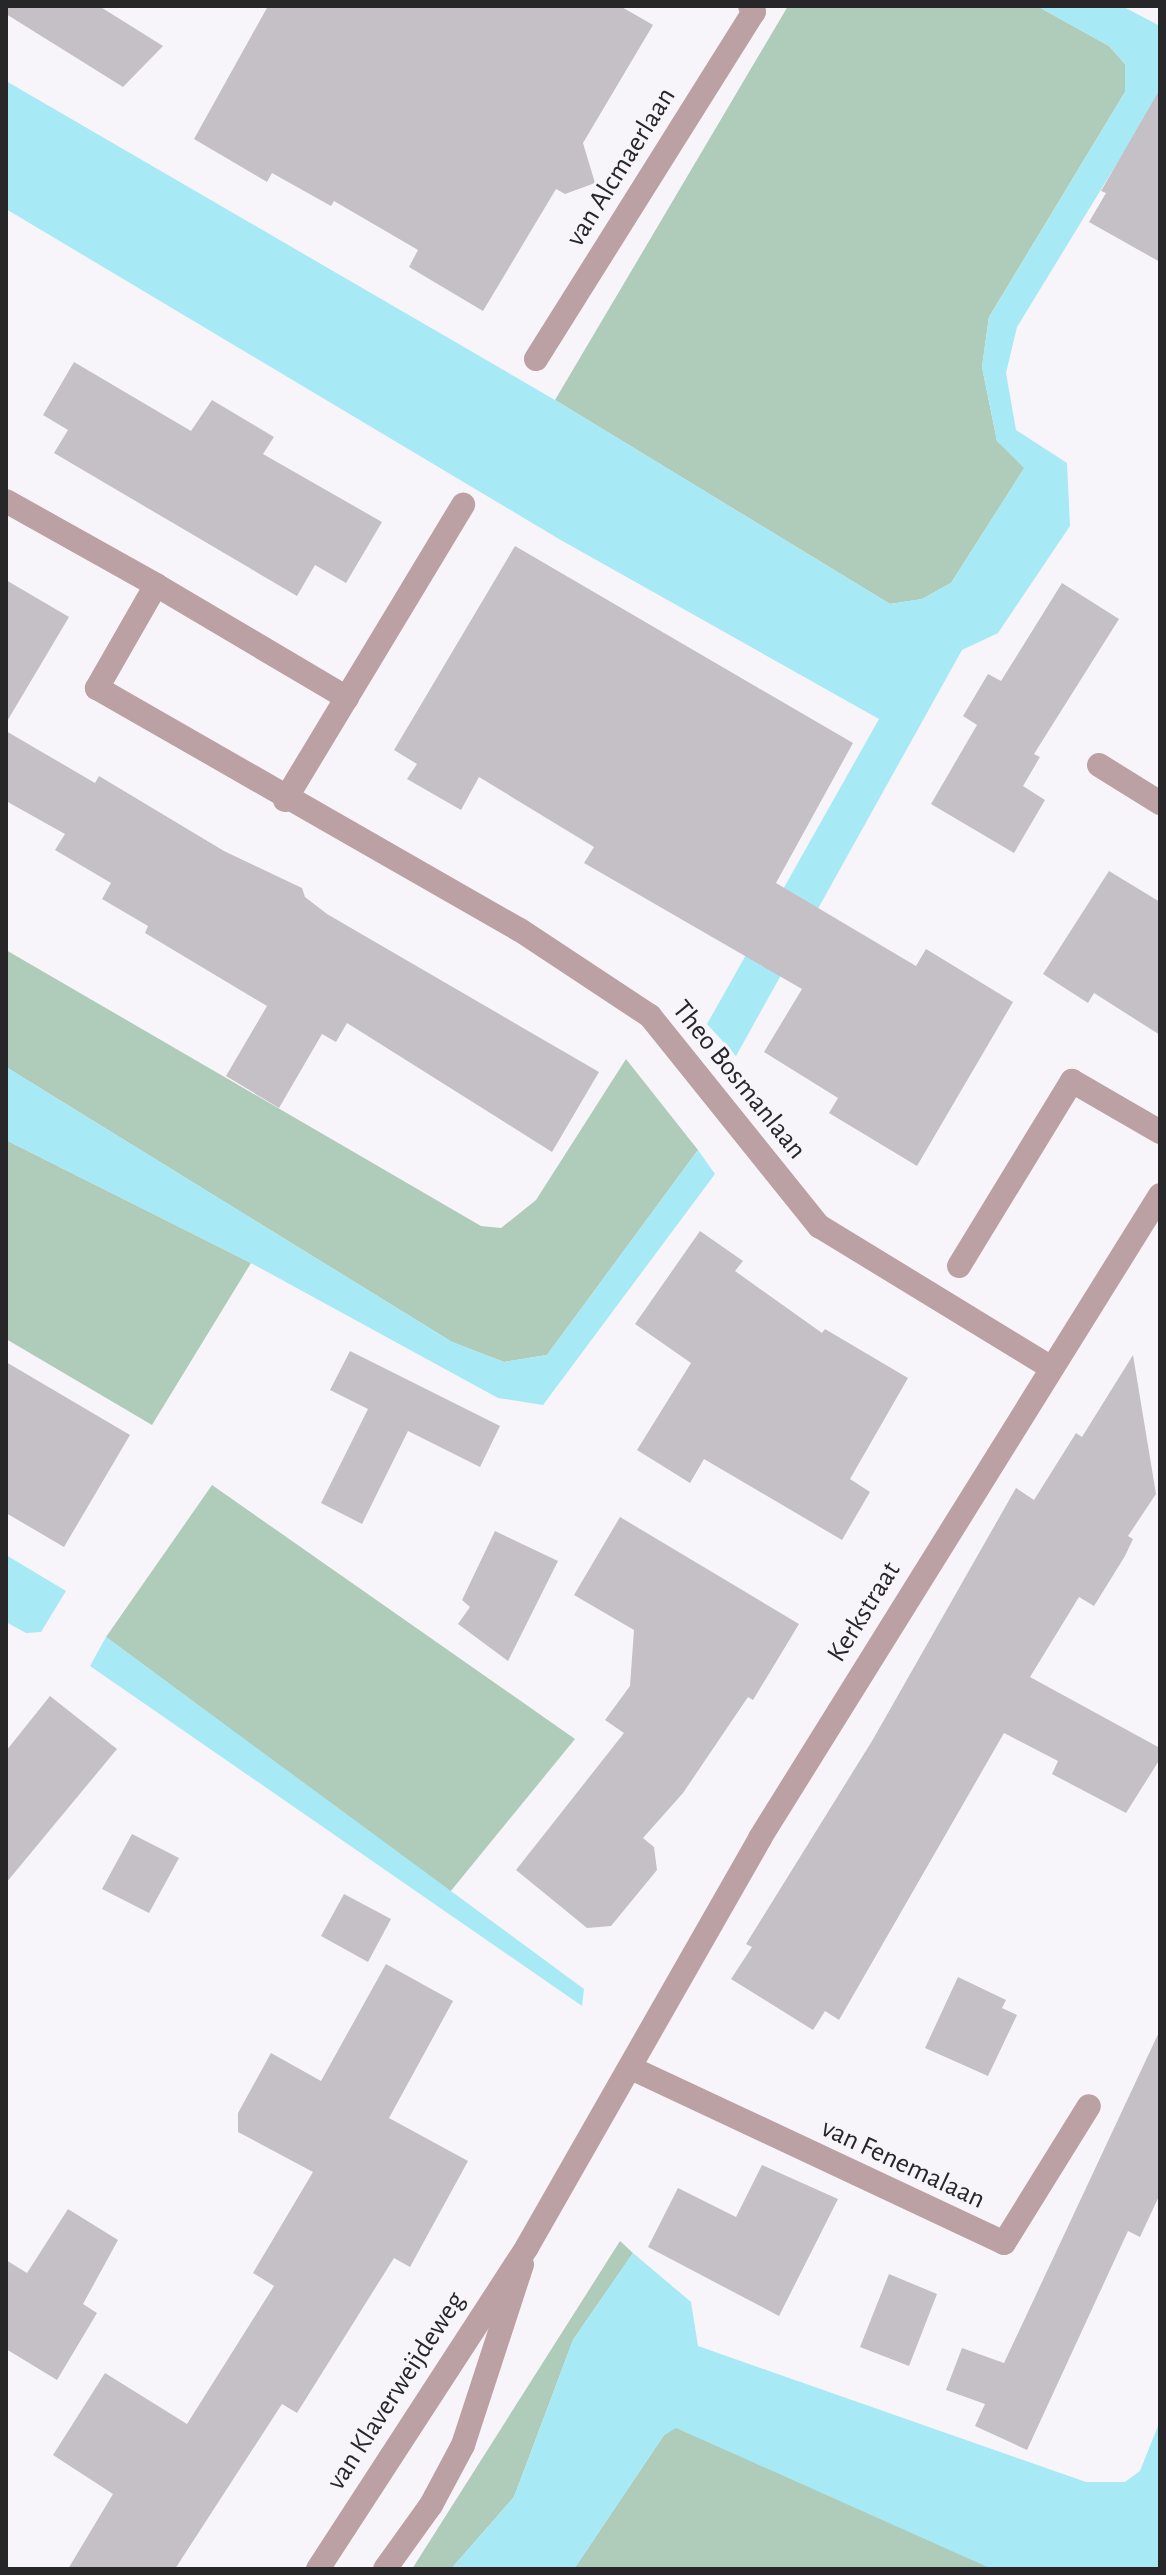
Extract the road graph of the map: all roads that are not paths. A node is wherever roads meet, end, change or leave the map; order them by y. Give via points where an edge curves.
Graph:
1 (750, 6) edge
2 (536, 359) dead end
3 (6, 501) edge
4 (463, 505) dead end
5 (156, 585) junction
6 (347, 698) junction
7 (1099, 765) dead end
8 (285, 800) junction
9 (1160, 803) edge
10 (1160, 1132) edge
11 (1160, 1195) edge
12 (959, 1266) dead end
13 (1050, 1367) junction
14 (631, 2068) junction
15 (1089, 2106) dead end
16 (527, 2247) junction
17 (318, 2569) edge
18 (385, 2569) edge

1 - 2 street, van Alcmaerlaan via 754,12
3 - 5 street
4 - 6 street
5 - 6 street
5 - 8 street, Theo Bosmanlaan via 97,688
6 - 8 street
7 - 9 street
8 - 13 street, Theo Bosmanlaan via 520,930 650,1016 819,1226
10 - 12 street via 1072,1081
11 - 13 street, Kerkstraat
13 - 14 street, Kerkstraat via 760,1838
14 - 15 street, van Fenemalaan via 1004,2243
14 - 16 street, van Klaverweijdeweg
16 - 17 street, van Klaverweijdeweg
16 - 18 street, van Klaverweijdeweg via 463,2445 431,2505

